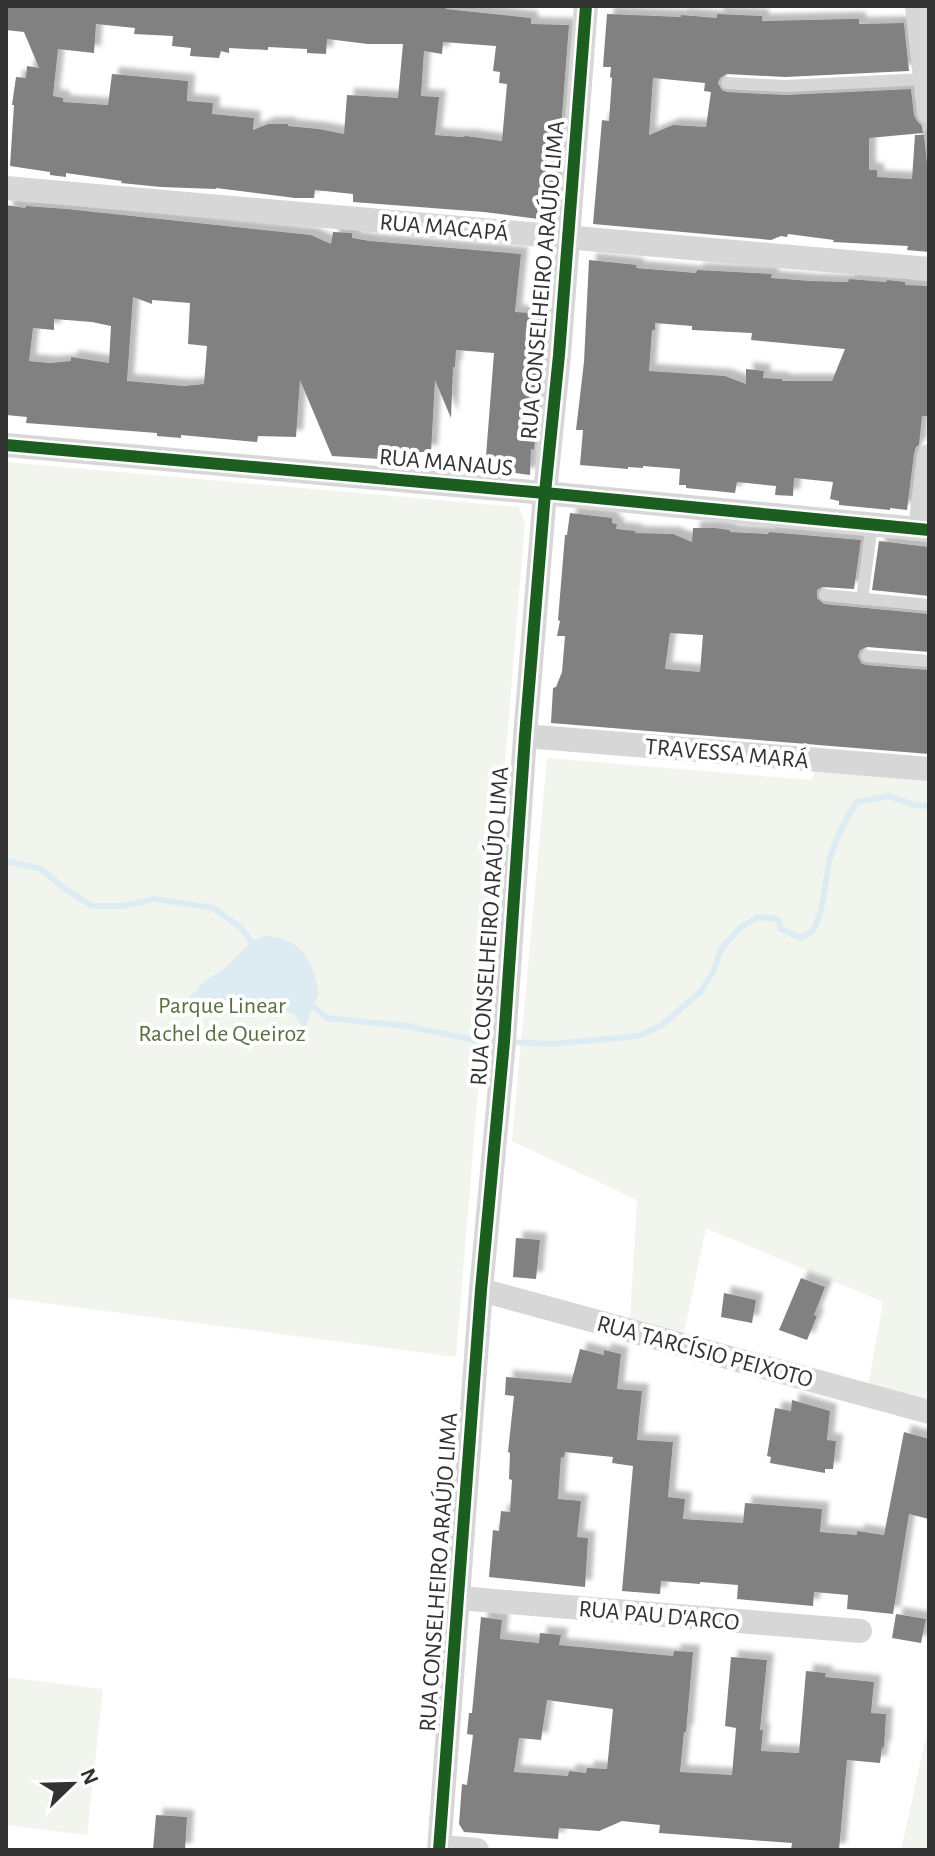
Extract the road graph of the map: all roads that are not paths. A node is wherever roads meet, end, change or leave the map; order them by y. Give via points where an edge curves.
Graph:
1 (586, 6) edge
2 (917, 6) edge
3 (924, 79) junction
4 (727, 83) dead end
5 (929, 113) edge
6 (6, 188) edge
7 (569, 239) junction
8 (929, 269) edge
9 (6, 445) edge
10 (929, 456) edge
11 (545, 493) junction
12 (872, 525) junction
13 (924, 529) edge
14 (825, 595) dead end
15 (862, 599) junction
16 (929, 605) edge
17 (867, 656) dead end
18 (929, 661) edge
19 (525, 736) junction
20 (929, 769) edge
21 (481, 1290) junction
22 (929, 1412) edge
23 (459, 1598) junction
24 (860, 1631) dead end
25 (439, 1848) edge
26 (477, 1850) edge

1 - 7 street, RUA CONSELHEIRO ARAÚJO LIMA
2 - 3 street
3 - 4 lane via 785,86
3 - 5 street
6 - 7 street, RUA MACAPÁ
7 - 8 street, RUA MACAPÁ
7 - 11 street, RUA CONSELHEIRO ARAÚJO LIMA
9 - 11 street, RUA MANAUS
10 - 13 street
11 - 12 street, RUA MANAUS
11 - 19 street, RUA CONSELHEIRO ARAÚJO LIMA
12 - 13 street, RUA MANAUS
12 - 15 lane
14 - 15 lane
15 - 16 lane
17 - 18 lane
19 - 20 street, TRAVESSA MARÁ
19 - 21 street, RUA CONSELHEIRO ARAÚJO LIMA
21 - 22 street, RUA TARCÍSIO PEIXOTO
21 - 23 street, RUA CONSELHEIRO ARAÚJO LIMA
23 - 24 street, RUA PAU D'ARCO
23 - 25 street, RUA CONSELHEIRO ARAÚJO LIMA
25 - 26 street

